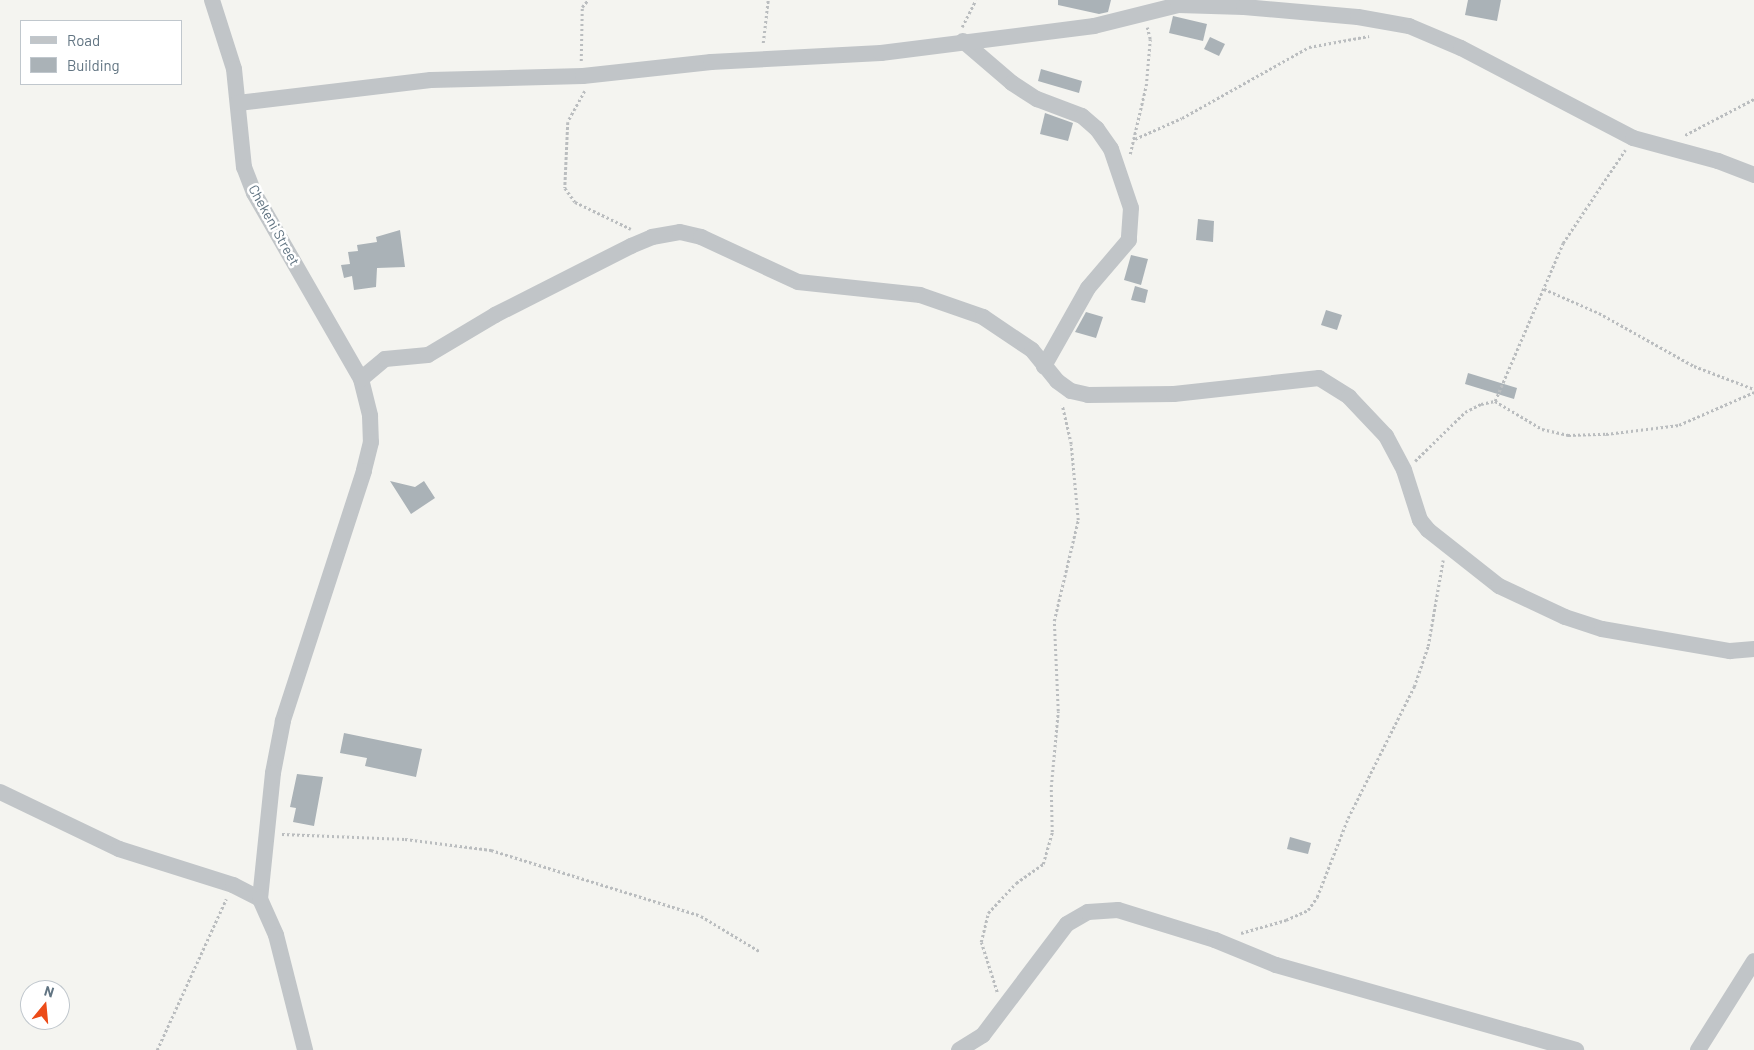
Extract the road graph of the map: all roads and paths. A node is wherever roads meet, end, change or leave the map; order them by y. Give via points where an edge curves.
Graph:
1 (212, 0) edge
2 (588, 0) edge
3 (768, 0) edge
4 (976, 0) edge
5 (1142, 12) junction
6 (1376, 36) dead end
7 (963, 40) junction
8 (761, 60) junction
9 (583, 76) junction
10 (1754, 99) edge
11 (238, 103) junction
12 (1633, 138) junction
13 (1135, 139) junction
14 (1662, 147) junction
15 (1754, 175) edge
16 (1122, 180) junction
17 (647, 239) junction
18 (1544, 288) junction
19 (1044, 366) junction
20 (361, 379) junction
21 (1057, 381) junction
22 (1754, 391) edge
23 (1495, 401) junction
24 (1404, 470) junction
25 (1448, 548) junction
26 (1754, 649) edge
27 (0, 792) edge
28 (266, 835) junction
29 (233, 885) junction
30 (260, 899) junction
31 (1239, 934) dead end
32 (759, 951) dead end
33 (1754, 961) edge
34 (1002, 1008) junction
35 (157, 1050) edge
36 (305, 1050) edge
37 (959, 1050) edge
38 (1576, 1050) edge
39 (1698, 1050) edge

1 - 11 street, Chekeni Street via 234,69
2 - 9 path via 582,7 579,51
3 - 8 path
4 - 7 path via 962,23
5 - 7 street via 1094,26
5 - 12 street via 1178,5 1244,7 1358,17 1409,26 1461,48
5 - 13 path via 1150,39 1150,60
6 - 13 path via 1309,47 1182,118
7 - 8 street via 881,53
7 - 16 street via 1012,83 1037,99 1082,116 1098,129 1111,149
8 - 9 street
9 - 11 street via 431,80
9 - 17 path via 586,95 568,122 566,133 565,188 575,202
10 - 14 path
11 - 20 street, Chekeni Street via 244,167 254,193
12 - 14 street
12 - 18 path via 1563,243
13 - 16 path
14 - 15 street via 1718,161
16 - 19 street via 1131,208 1128,240 1088,288
17 - 19 street via 666,233 687,234 798,282 920,295 983,317 1032,350
17 - 20 street via 495,315 428,356 385,359
18 - 22 path via 1599,313 1694,366
18 - 23 path
19 - 21 street
20 - 28 street, Chekeni Street via 370,416 371,442 284,721
21 - 24 street via 1071,390 1111,396 1212,392 1319,378 1345,393 1386,436
21 - 34 path via 1071,444 1078,520 1054,620 1058,711 1050,787 1052,832 1043,864 1016,883 988,913 982,942
22 - 23 path via 1679,424 1597,434 1568,435 1542,429
23 - 24 path via 1465,412
24 - 25 street via 1420,520
25 - 26 street via 1499,586 1565,617 1644,637 1730,651
25 - 31 path via 1439,571 1428,646 1414,687 1348,818 1317,897 1308,910
27 - 29 street via 119,848
28 - 30 street, Chekeni Street
28 - 32 path via 405,839 491,850 701,916
29 - 30 street
29 - 35 path
30 - 36 street via 276,935
33 - 39 street
34 - 37 street via 983,1035
34 - 38 street via 1067,924 1088,912 1118,910 1364,992 1544,1038

